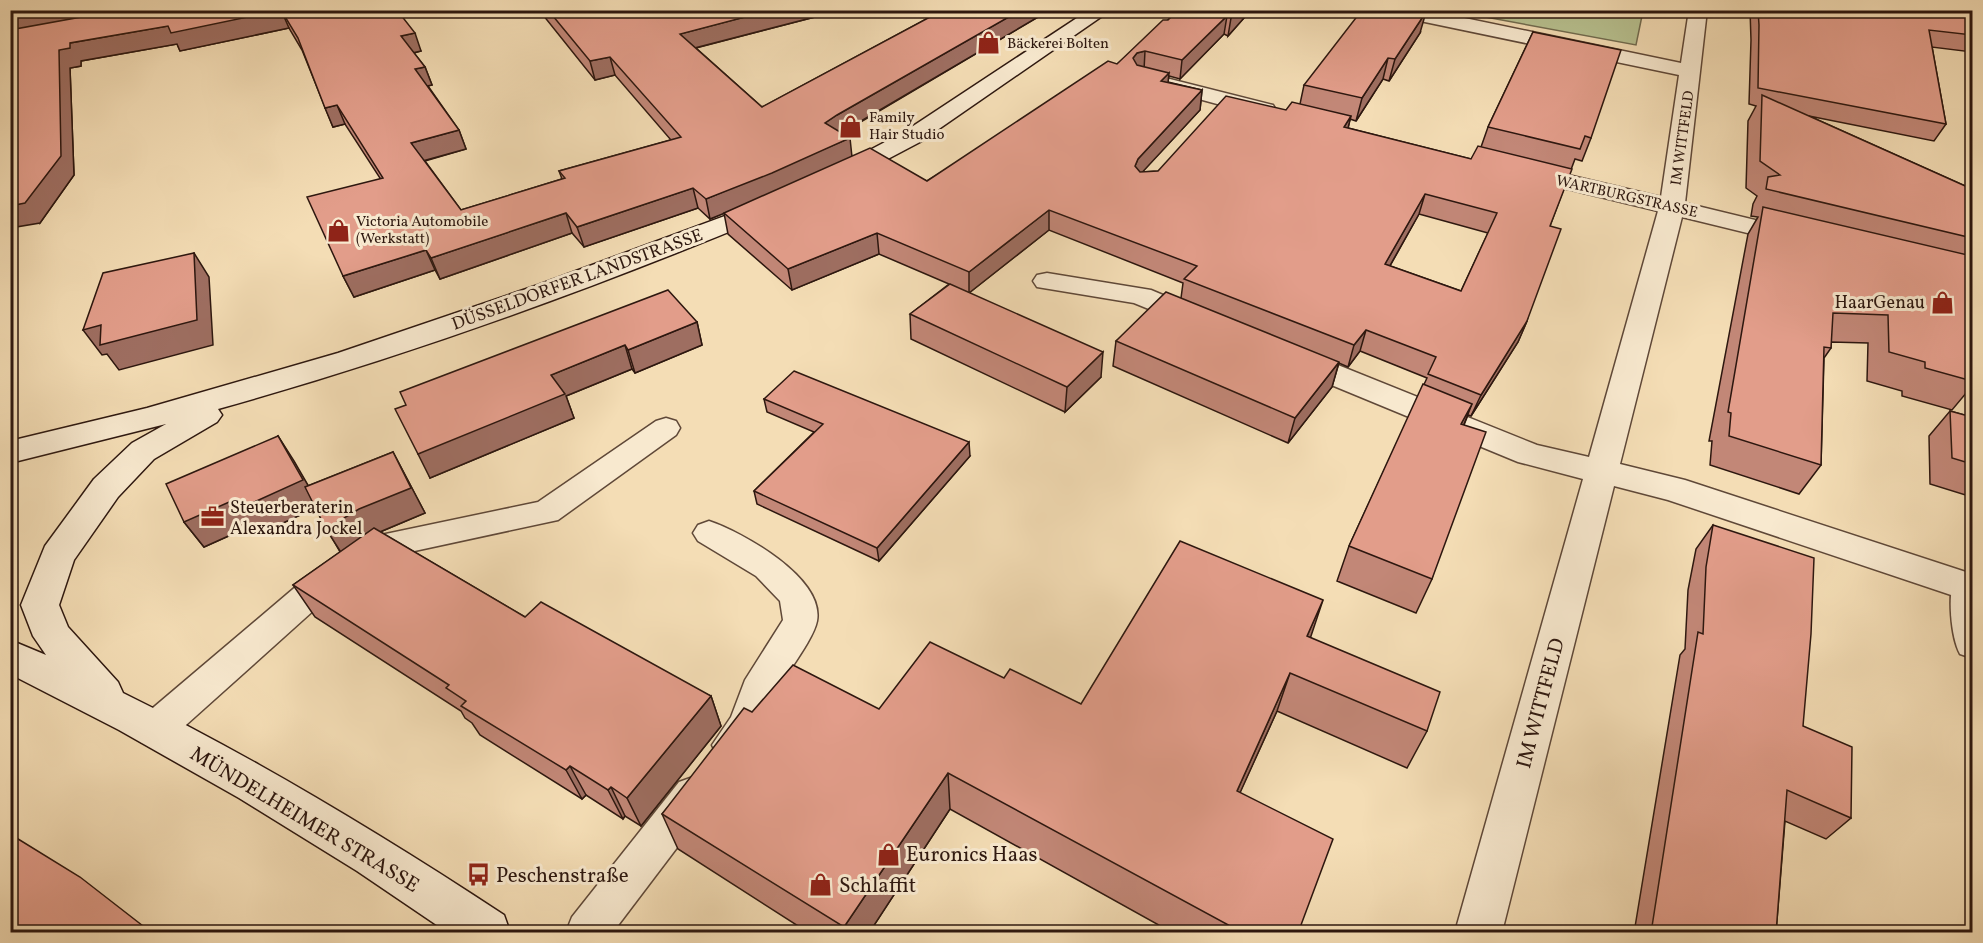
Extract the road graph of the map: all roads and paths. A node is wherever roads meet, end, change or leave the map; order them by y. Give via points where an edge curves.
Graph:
1 (1102, 10) edge
2 (1396, 10) edge
3 (1698, 10) edge
4 (1692, 71) junction
5 (1143, 78) edge
6 (1290, 116) edge
7 (1498, 165) edge
8 (822, 183) edge
9 (792, 197) edge
10 (1672, 207) junction
11 (1822, 243) edge
12 (1047, 281) dead end
13 (1230, 332) edge
14 (1263, 346) edge
15 (264, 387) junction
16 (666, 428) dead end
17 (10, 452) edge
18 (1602, 473) junction
19 (709, 533) dead end
20 (1970, 587) edge
21 (1972, 644) edge
22 (10, 656) edge
23 (136, 720) junction
24 (487, 933) edge
25 (586, 933) edge
26 (1479, 933) edge

1 - 8 street via 912,137
2 - 4 street
3 - 4 street, IM WITTFELD
4 - 10 street, IM WITTFELD
5 - 6 street via 1216,107
7 - 10 street, WARTBURGSTRASSE
9 - 15 street, DÜSSELDORFER LANDSTRASSE via 477,317
10 - 11 street, WARTBURGSTRASSE
10 - 18 street, IM WITTFELD
12 - 13 street via 1141,296
14 - 18 street via 1529,454
15 - 17 street, DÜSSELDORFER LANDSTRASSE
15 - 23 street, MÜNDELHEIMER STRASSE via 143,451 106,488 58,556 40,605 52,636
16 - 23 lane via 547,512 387,545 311,593
18 - 20 street via 1673,489
18 - 26 street, IM WITTFELD
19 - 25 lane via 768,567 796,596 800,620 758,691 746,725
20 - 21 lane
22 - 23 street, MÜNDELHEIMER STRASSE
23 - 24 street, MÜNDELHEIMER STRASSE via 314,820

